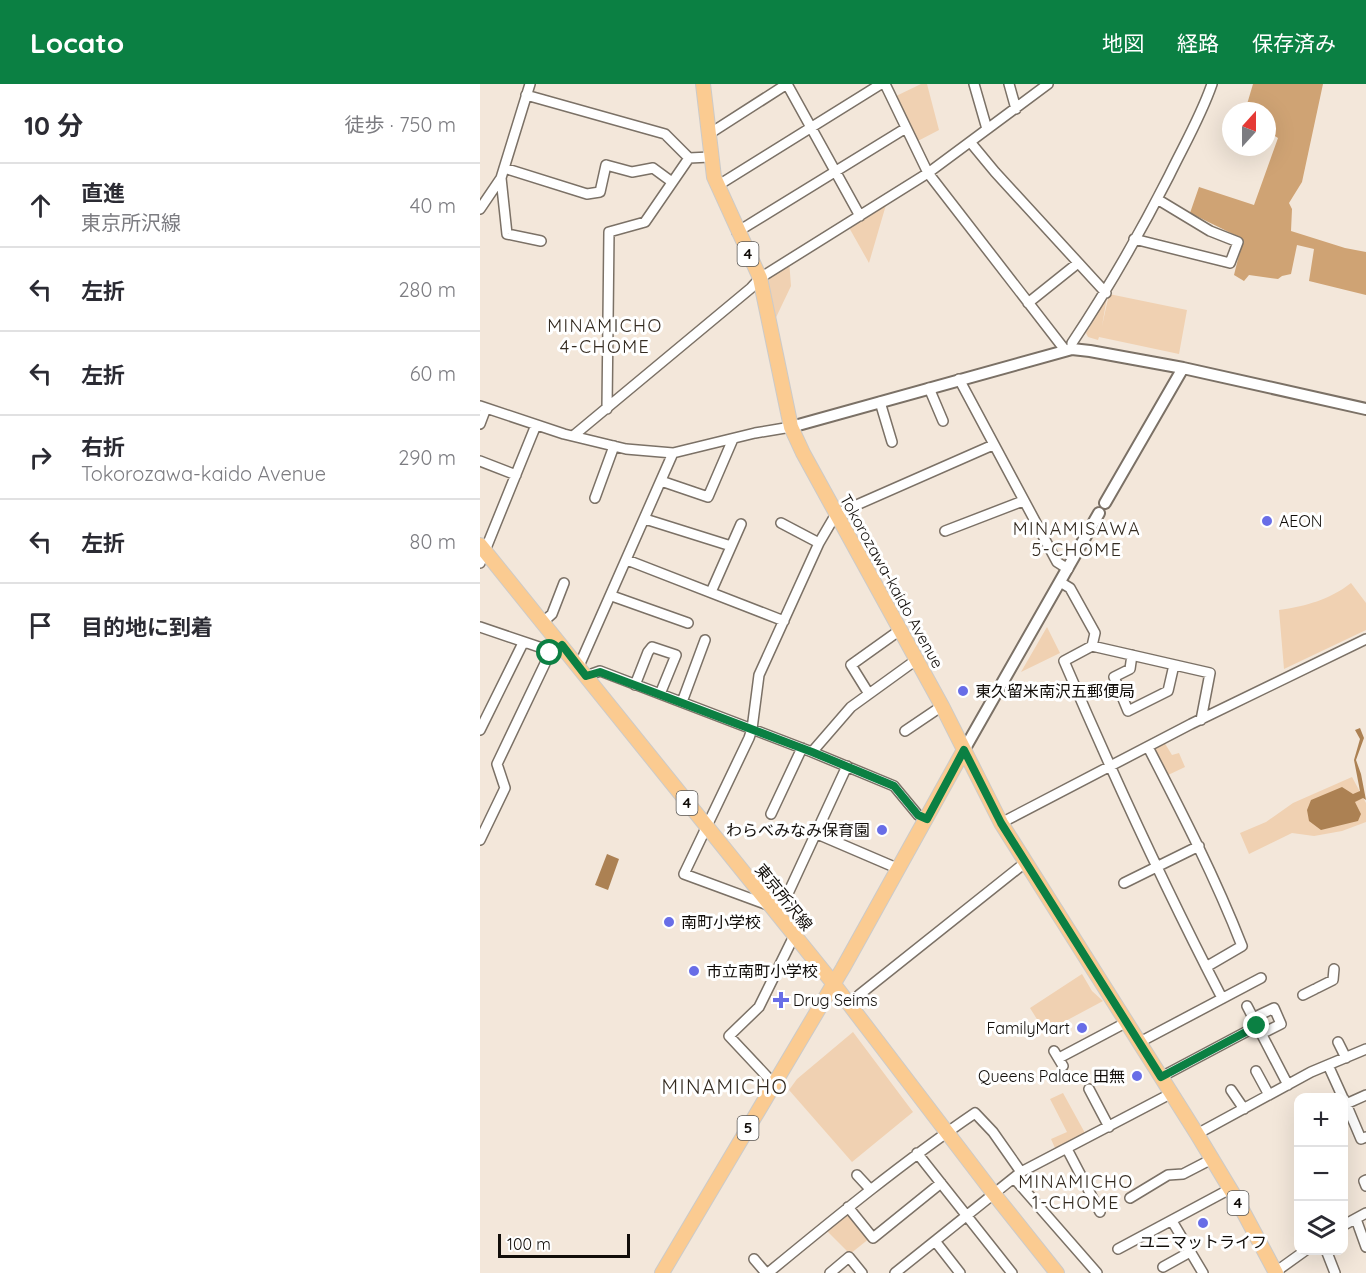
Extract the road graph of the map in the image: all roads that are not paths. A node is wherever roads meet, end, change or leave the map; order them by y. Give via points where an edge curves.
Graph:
1 (530, 84) edge
2 (704, 84) edge
3 (787, 84) edge
4 (883, 84) edge
5 (974, 84) edge
6 (1009, 84) edge
7 (1048, 84) edge
8 (1212, 84) edge
9 (526, 95) junction
10 (1016, 109) junction
11 (812, 128) junction
12 (906, 128) junction
13 (987, 129) junction
14 (709, 134) junction
15 (971, 143) junction
16 (710, 157) junction
17 (689, 158) junction
18 (504, 168) junction
19 (835, 171) junction
20 (928, 173) junction
21 (501, 178) junction
22 (672, 182) junction
23 (717, 186) junction
24 (1157, 199) junction
25 (480, 209) edge
26 (860, 216) junction
27 (737, 232) junction
28 (1134, 239) junction
29 (541, 241) dead end
30 (1078, 263) junction
31 (760, 278) junction
32 (1106, 293) junction
33 (1028, 303) junction
34 (1069, 350) junction
35 (1182, 368) junction
36 (959, 379) junction
37 (929, 388) junction
38 (880, 402) junction
39 (483, 407) edge
40 (607, 409) junction
41 (1366, 409) edge
42 (943, 421) dead end
43 (480, 424) edge
44 (536, 425) junction
45 (791, 427) junction
46 (573, 436) junction
47 (733, 439) junction
48 (892, 442) dead end
49 (993, 445) junction
50 (614, 446) junction
51 (673, 453) junction
52 (480, 461) edge
53 (516, 475) junction
54 (661, 482) junction
55 (595, 498) dead end
56 (1023, 501) junction
57 (836, 514) junction
58 (645, 519) junction
59 (741, 524) dead end
60 (781, 524) dead end
61 (945, 531) dead end
62 (819, 543) junction
63 (731, 546) junction
64 (482, 553) edge
65 (627, 560) junction
66 (1068, 568) junction
67 (1060, 582) junction
68 (564, 583) dead end
69 (711, 592) junction
70 (612, 596) junction
71 (784, 621) junction
72 (543, 622) junction
73 (688, 623) dead end
74 (480, 627) edge
75 (900, 630) junction
76 (1366, 639) edge
77 (705, 640) dead end
78 (523, 643) junction
79 (1092, 646) junction
80 (556, 649) junction
81 (1132, 656) junction
82 (916, 660) junction
83 (1174, 665) junction
84 (583, 671) junction
85 (635, 685) junction
86 (660, 694) junction
87 (870, 694) junction
88 (682, 702) junction
89 (942, 706) junction
90 (1201, 720) junction
91 (752, 729) junction
92 (480, 730) edge
93 (905, 731) dead end
94 (1148, 747) junction
95 (802, 748) junction
96 (964, 750) junction
97 (812, 752) junction
98 (847, 766) junction
99 (1109, 767) junction
100 (771, 814) dead end
101 (927, 819) junction
102 (1001, 823) junction
103 (707, 828) junction
104 (815, 833) junction
105 (480, 840) edge
106 (1199, 846) junction
107 (1026, 862) junction
108 (1156, 867) junction
109 (899, 869) junction
110 (1124, 883) dead end
111 (774, 911) junction
112 (794, 936) junction
113 (1206, 967) junction
114 (1334, 969) dead end
115 (1261, 978) dead end
116 (833, 983) junction
117 (859, 995) dead end
118 (1304, 995) dead end
119 (1222, 998) junction
120 (1247, 1006) dead end
121 (1127, 1022) junction
122 (1257, 1026) junction
123 (1140, 1042) junction
124 (1338, 1042) dead end
125 (1366, 1049) edge
126 (1059, 1058) dead end
127 (1346, 1058) junction
128 (1329, 1065) junction
129 (1256, 1071) dead end
130 (1161, 1077) junction
131 (774, 1084) junction
132 (1288, 1085) junction
133 (1089, 1089) dead end
134 (1231, 1090) dead end
135 (1341, 1093) edge
136 (1172, 1094) junction
137 (1269, 1095) junction
138 (1366, 1095) edge
139 (1348, 1099) edge
140 (1244, 1109) junction
141 (1348, 1109) edge
142 (1109, 1127) junction
143 (946, 1132) junction
144 (1197, 1134) junction
145 (1366, 1137) edge
146 (1067, 1149) junction
147 (917, 1153) junction
148 (1212, 1159) junction
149 (857, 1175) dead end
150 (1018, 1175) junction
151 (1366, 1180) edge
152 (940, 1183) junction
153 (1366, 1186) edge
154 (870, 1189) junction
155 (1230, 1190) junction
156 (993, 1194) junction
157 (1130, 1198) dead end
158 (848, 1207) junction
159 (1100, 1212) dead end
160 (1366, 1213) edge
161 (967, 1216) junction
162 (1356, 1219) junction
163 (1172, 1221) junction
164 (1348, 1223) edge
165 (934, 1241) junction
166 (1366, 1247) edge
167 (1118, 1249) dead end
168 (1190, 1252) junction
169 (1300, 1255) edge
170 (1328, 1255) edge
171 (754, 1259) dead end
172 (1163, 1267) dead end
173 (662, 1273) edge
174 (767, 1273) edge
175 (830, 1273) edge
176 (862, 1273) edge
177 (895, 1273) edge
178 (960, 1273) edge
179 (1012, 1273) edge
180 (1058, 1273) edge
181 (1097, 1273) edge
182 (1203, 1273) edge
183 (1275, 1273) edge
184 (1335, 1273) edge

1 - 9 street
2 - 14 main road, Tokorozawa-kaido Avenue / 4
3 - 11 street
3 - 14 street
4 - 11 street
4 - 12 street
5 - 13 street
6 - 10 street
7 - 10 street
8 - 24 street via 1198,121
9 - 17 street via 665,134
9 - 18 street
10 - 13 street
11 - 19 street
11 - 23 street
12 - 19 street
12 - 20 street
13 - 15 street
14 - 16 main road, Tokorozawa-kaido Avenue / 4
15 - 20 street
15 - 30 street
16 - 17 street
16 - 23 main road, Tokorozawa-kaido Avenue / 4
17 - 22 street
18 - 21 street
18 - 22 street via 587,194 600,192 606,165 632,172 653,168
19 - 26 street
19 - 27 street
20 - 26 street
20 - 33 street
21 - 25 street
21 - 29 street via 507,234
22 - 40 street via 645,222 609,232
23 - 27 main road, Tokorozawa-kaido Avenue / 4
24 - 28 street
24 - 28 street via 1210,231 1238,242 1230,263
26 - 31 street
27 - 31 main road, Tokorozawa-kaido Avenue / 4
28 - 32 street
30 - 32 street
30 - 33 street
31 - 40 street
31 - 45 main road, Tokorozawa-kaido Avenue / 4
32 - 34 street
33 - 34 street
34 - 35 street
34 - 36 street
35 - 41 street
35 - 66 street
36 - 37 street
36 - 49 street
37 - 38 street
37 - 42 street
38 - 45 street
38 - 48 street
39 - 43 street
39 - 44 street
40 - 46 street
44 - 46 street
44 - 53 street
45 - 47 street
45 - 57 main road, Tokorozawa-kaido Avenue / 4
46 - 50 street
47 - 51 street
47 - 54 street via 708,497
49 - 56 street
49 - 57 street
50 - 51 street
50 - 55 street
51 - 54 street
52 - 53 street
53 - 64 street
54 - 58 street
56 - 61 street
56 - 66 street via 1057,562
57 - 62 street
57 - 75 main road, Tokorozawa-kaido Avenue / 4
58 - 63 street
58 - 65 street
59 - 63 street
60 - 62 street
62 - 71 street
63 - 69 street
64 - 72 main road, 東京所沢線 / 4
65 - 69 street
65 - 70 street
66 - 67 street
67 - 79 street via 1070,588 1095,633
67 - 96 street
68 - 72 street via 552,614
69 - 71 street
70 - 73 street
70 - 84 street
71 - 91 street via 759,675
72 - 80 main road, 東京所沢線 / 4
74 - 78 street
75 - 82 main road, Tokorozawa-kaido Avenue / 4
75 - 87 street via 851,665
76 - 90 street
77 - 88 street
78 - 80 street
78 - 92 street
79 - 81 street
79 - 99 street via 1064,661
80 - 84 main road, 東京所沢線 / 4
80 - 105 street via 497,764 505,788
81 - 83 street
81 - 83 street via 1130,669 1114,677 1128,711 1168,691
82 - 87 street
82 - 89 main road, Tokorozawa-kaido Avenue / 4
83 - 90 street via 1210,673
84 - 85 street via 600,672
84 - 103 main road, 東京所沢線 / 4
85 - 86 street
85 - 86 street via 652,646 676,655
86 - 88 street
87 - 97 street via 851,707
88 - 91 street
89 - 93 street
89 - 96 main road, Tokorozawa-kaido Avenue / 4
90 - 94 street
91 - 95 street
91 - 103 street
94 - 99 street
94 - 106 street
95 - 97 street
95 - 100 street
96 - 101 main road, 5
96 - 102 main road, Tokorozawa-kaido Avenue / 4
97 - 98 street
98 - 101 street via 894,786 918,815
98 - 104 street
99 - 102 street
99 - 108 street
101 - 109 main road, 5
102 - 107 main road, Tokorozawa-kaido Avenue / 4
103 - 111 main road, 東京所沢線 / 4
103 - 111 street via 684,874
104 - 109 street
104 - 111 street
106 - 108 street
106 - 113 street via 1242,946
107 - 117 street
107 - 121 main road, Tokorozawa-kaido Avenue / 4
108 - 110 street
108 - 113 street
109 - 116 main road, 5
111 - 112 main road, 東京所沢線 / 4
112 - 116 main road, 東京所沢線 / 4
112 - 131 street via 759,1007 729,1036
113 - 119 street
114 - 118 street via 1332,980
115 - 119 street
116 - 131 main road, 5
116 - 143 main road, 東京所沢線 / 4
119 - 123 street
120 - 122 street
121 - 123 main road, Tokorozawa-kaido Avenue / 4
121 - 126 street
122 - 130 street via 1235,1032
122 - 132 street
123 - 130 main road, Tokorozawa-kaido Avenue / 4
124 - 127 street
125 - 127 street
127 - 128 street
128 - 132 street
128 - 135 street
129 - 137 street
130 - 136 main road, Tokorozawa-kaido Avenue / 4
131 - 173 main road, 5
132 - 137 street
133 - 142 street
134 - 140 street
136 - 142 street
136 - 144 main road, Tokorozawa-kaido Avenue / 4
137 - 140 street
138 - 139 street
140 - 144 street
141 - 145 street via 1361,1139
142 - 146 street
143 - 147 street
143 - 150 street via 975,1113 993,1132
143 - 156 main road, 東京所沢線 / 4
144 - 148 main road, Tokorozawa-kaido Avenue / 4
146 - 150 street
146 - 159 street
147 - 152 street
147 - 154 street
148 - 155 main road, Tokorozawa-kaido Avenue / 4
148 - 157 street via 1183,1174 1168,1175 1138,1188
149 - 154 street
150 - 156 street
150 - 181 street
151 - 153 street
152 - 158 street via 873,1238
152 - 161 street
154 - 158 street
155 - 163 street
155 - 183 main road, Tokorozawa-kaido Avenue / 4
156 - 161 street
156 - 180 main road, 東京所沢線 / 4
158 - 174 street
160 - 162 street
161 - 165 street
161 - 179 street
162 - 164 street
162 - 166 street
163 - 167 street
163 - 168 street
165 - 177 street
165 - 178 street
168 - 172 street
168 - 182 street
169 - 183 street
170 - 184 street
171 - 174 street
175 - 176 street via 849,1257

